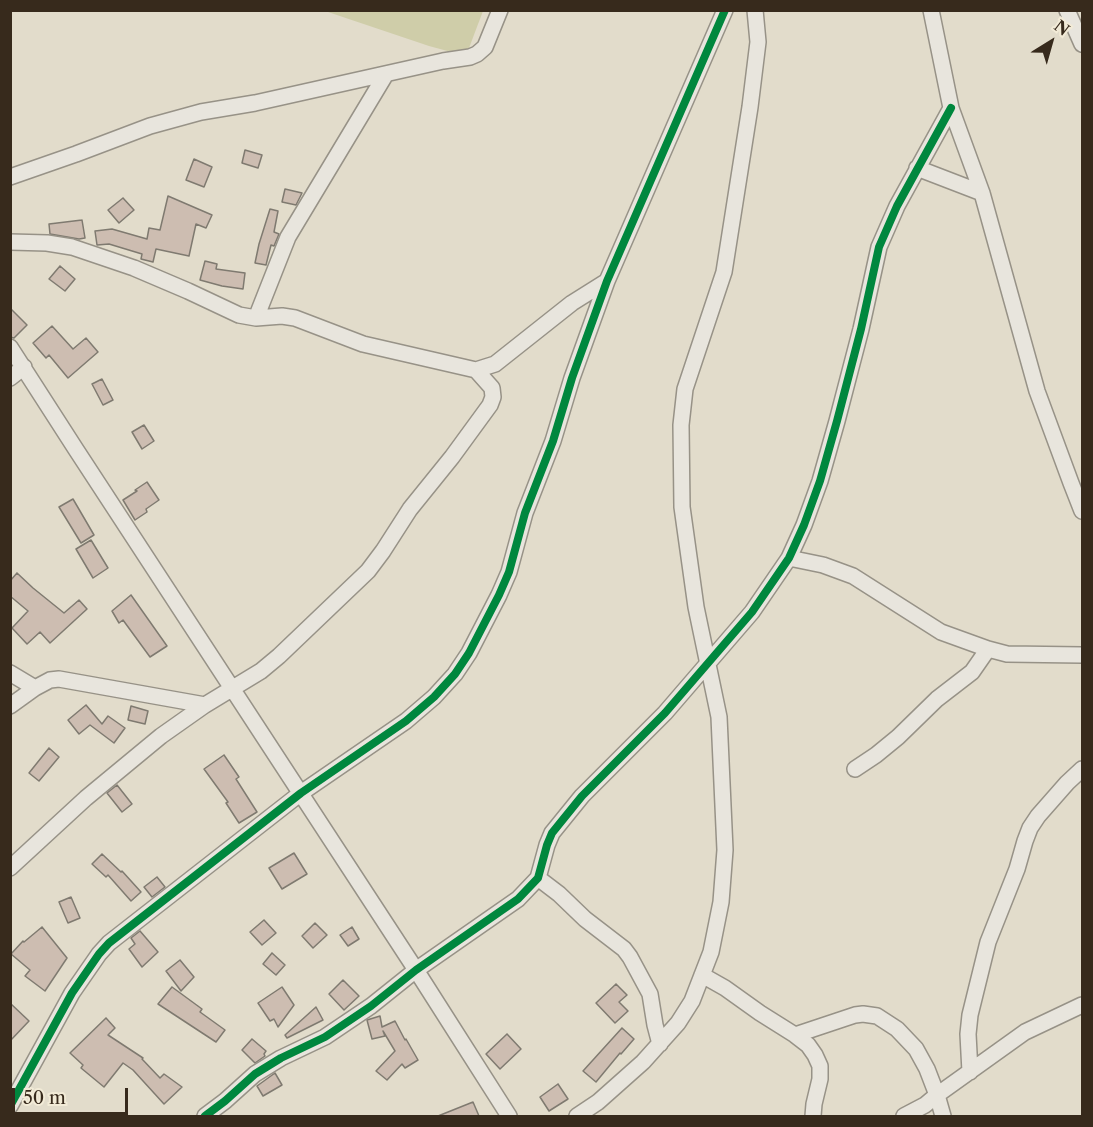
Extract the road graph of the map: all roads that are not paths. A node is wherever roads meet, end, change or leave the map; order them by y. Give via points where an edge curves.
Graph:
1 (500, 10) edge
2 (724, 10) edge
3 (755, 10) edge
4 (931, 10) edge
5 (1067, 10) edge
6 (1083, 44) edge
7 (386, 74) junction
8 (951, 108) junction
9 (917, 168) junction
10 (10, 177) edge
11 (982, 193) junction
12 (10, 242) edge
13 (607, 281) junction
14 (255, 318) junction
15 (10, 347) edge
16 (24, 367) junction
17 (476, 370) junction
18 (10, 378) edge
19 (1083, 511) edge
20 (789, 558) junction
21 (988, 649) junction
22 (1083, 655) edge
23 (708, 664) junction
24 (10, 673) edge
25 (35, 688) junction
26 (233, 688) junction
27 (205, 705) junction
28 (10, 706) edge
29 (855, 769) dead end
30 (1083, 769) edge
31 (301, 794) junction
32 (10, 868) edge
33 (538, 878) junction
34 (416, 970) junction
35 (702, 975) junction
36 (1083, 1005) edge
37 (795, 1035) junction
38 (660, 1044) junction
39 (970, 1072) junction
40 (937, 1095) junction
41 (10, 1106) edge
42 (205, 1116) edge
43 (509, 1116) edge
44 (577, 1116) edge
45 (813, 1116) edge
46 (904, 1116) edge
47 (943, 1116) edge

1 - 7 street via 485,47 477,54
2 - 13 street
3 - 23 street via 758,42 724,272 685,389 681,425 682,507
4 - 8 street
5 - 6 street
7 - 10 street via 160,123
7 - 14 street via 288,237
8 - 9 street
8 - 11 street
9 - 11 street
9 - 20 street via 879,247 820,481
11 - 19 street via 1037,391
12 - 14 street via 72,247
13 - 17 street via 572,303 495,364
13 - 31 street via 525,513 509,572 469,653 434,697 406,721
14 - 17 street via 296,318 363,344
15 - 16 street
16 - 18 street
16 - 26 street
17 - 26 street via 492,388 490,405 421,493 368,571 279,656
20 - 21 street via 853,576 941,632
20 - 23 street via 752,612
21 - 22 street via 1007,654
21 - 29 street via 972,672
23 - 33 street via 582,796 552,833
23 - 35 street via 719,717 725,850 721,902
24 - 25 street
25 - 27 street via 59,679
25 - 28 street
26 - 27 street
26 - 31 street
27 - 32 street via 86,798
30 - 39 street via 1038,816 1025,841 988,942 970,1015
31 - 34 street
31 - 41 street via 109,943 72,993
33 - 34 street via 518,899
33 - 38 street via 630,957 650,994
34 - 42 street via 325,1038 255,1074
34 - 43 street
35 - 37 street
35 - 38 street via 692,1001
36 - 39 street via 1025,1032
37 - 40 street via 855,1015 877,1016 916,1049
37 - 45 street via 808,1045 820,1066
38 - 44 street via 598,1102
39 - 40 street
40 - 46 street
40 - 47 street

